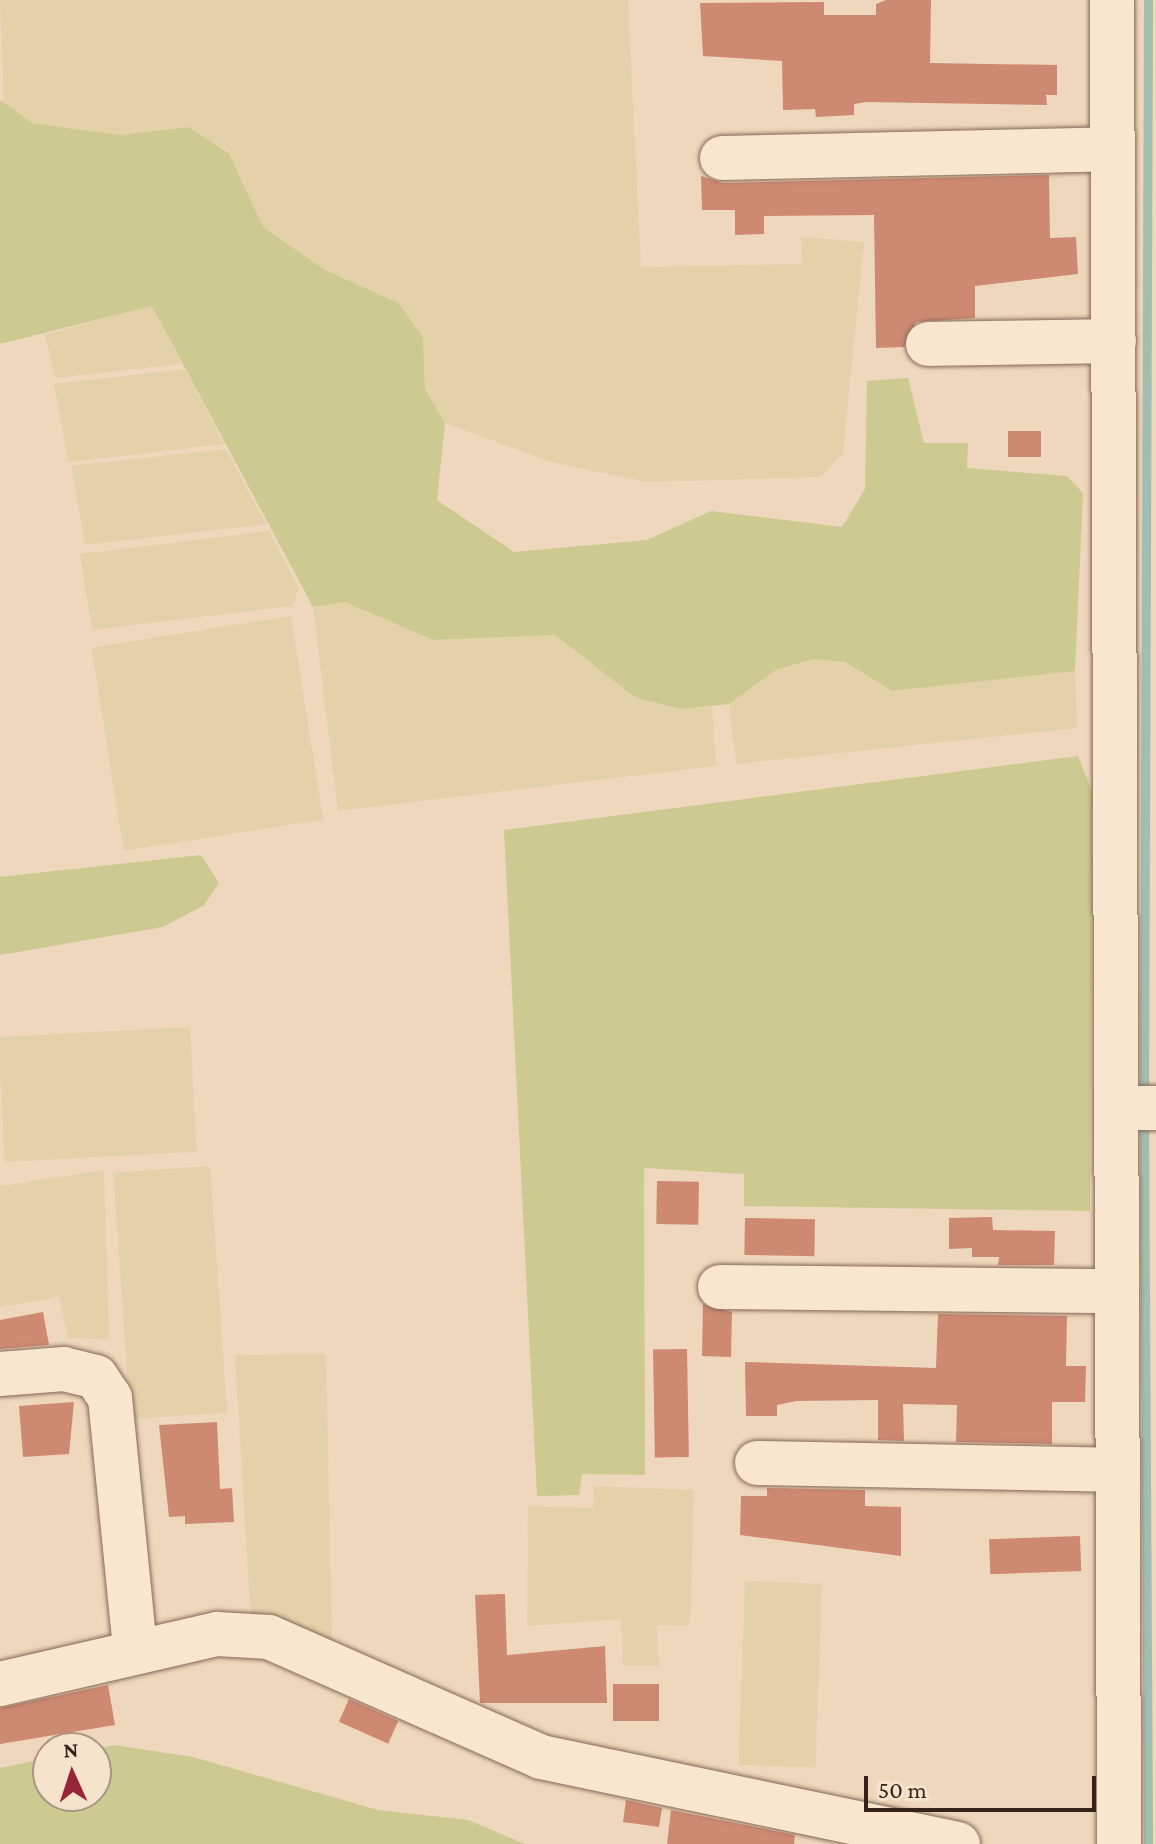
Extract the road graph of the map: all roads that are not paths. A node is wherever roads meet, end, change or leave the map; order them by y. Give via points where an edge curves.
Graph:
1 (1112, 0) edge
2 (1112, 149) junction
3 (722, 158) dead end
4 (1114, 341) junction
5 (928, 344) dead end
6 (1141, 1108) edge
7 (720, 1287) dead end
8 (1116, 1291) junction
9 (0, 1374) edge
10 (757, 1463) dead end
11 (1116, 1470) junction
12 (135, 1648) junction
13 (0, 1684) edge
14 (958, 1844) edge
15 (1119, 1844) edge

1 - 2 street
2 - 3 street
2 - 4 street
4 - 5 street
4 - 6 street
6 - 8 street
7 - 8 street
8 - 11 street
9 - 12 street via 64,1369 96,1377 110,1398
10 - 11 street
11 - 15 street
12 - 13 street
12 - 14 street via 217,1634 269,1637 541,1757

